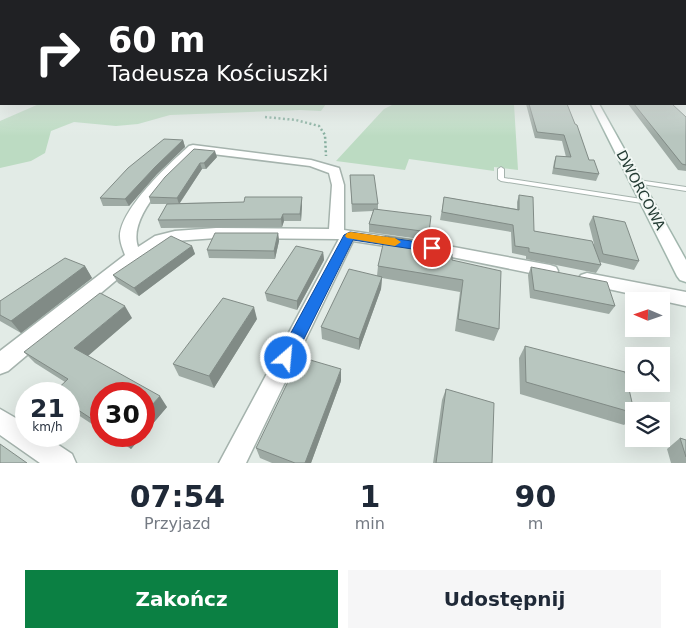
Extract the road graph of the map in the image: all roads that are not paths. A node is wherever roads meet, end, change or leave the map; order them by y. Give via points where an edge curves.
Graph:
1 (596, 105) edge
2 (501, 169) dead end
3 (638, 182) junction
4 (686, 189) edge
5 (648, 202) junction
6 (343, 235) junction
7 (133, 257) junction
8 (686, 276) edge
9 (686, 299) edge
10 (0, 364) edge
11 (0, 421) edge
12 (63, 463) edge
13 (232, 463) edge

1 - 3 street, DWORCOWA
2 - 5 lane via 502,179
3 - 4 lane
3 - 5 street, DWORCOWA
5 - 8 street, DWORCOWA
6 - 7 street via 183,234 160,240
6 - 7 street via 335,171 326,166 193,148 168,172 130,226 128,239
6 - 9 street via 437,249
6 - 13 street
7 - 10 street
11 - 12 street

